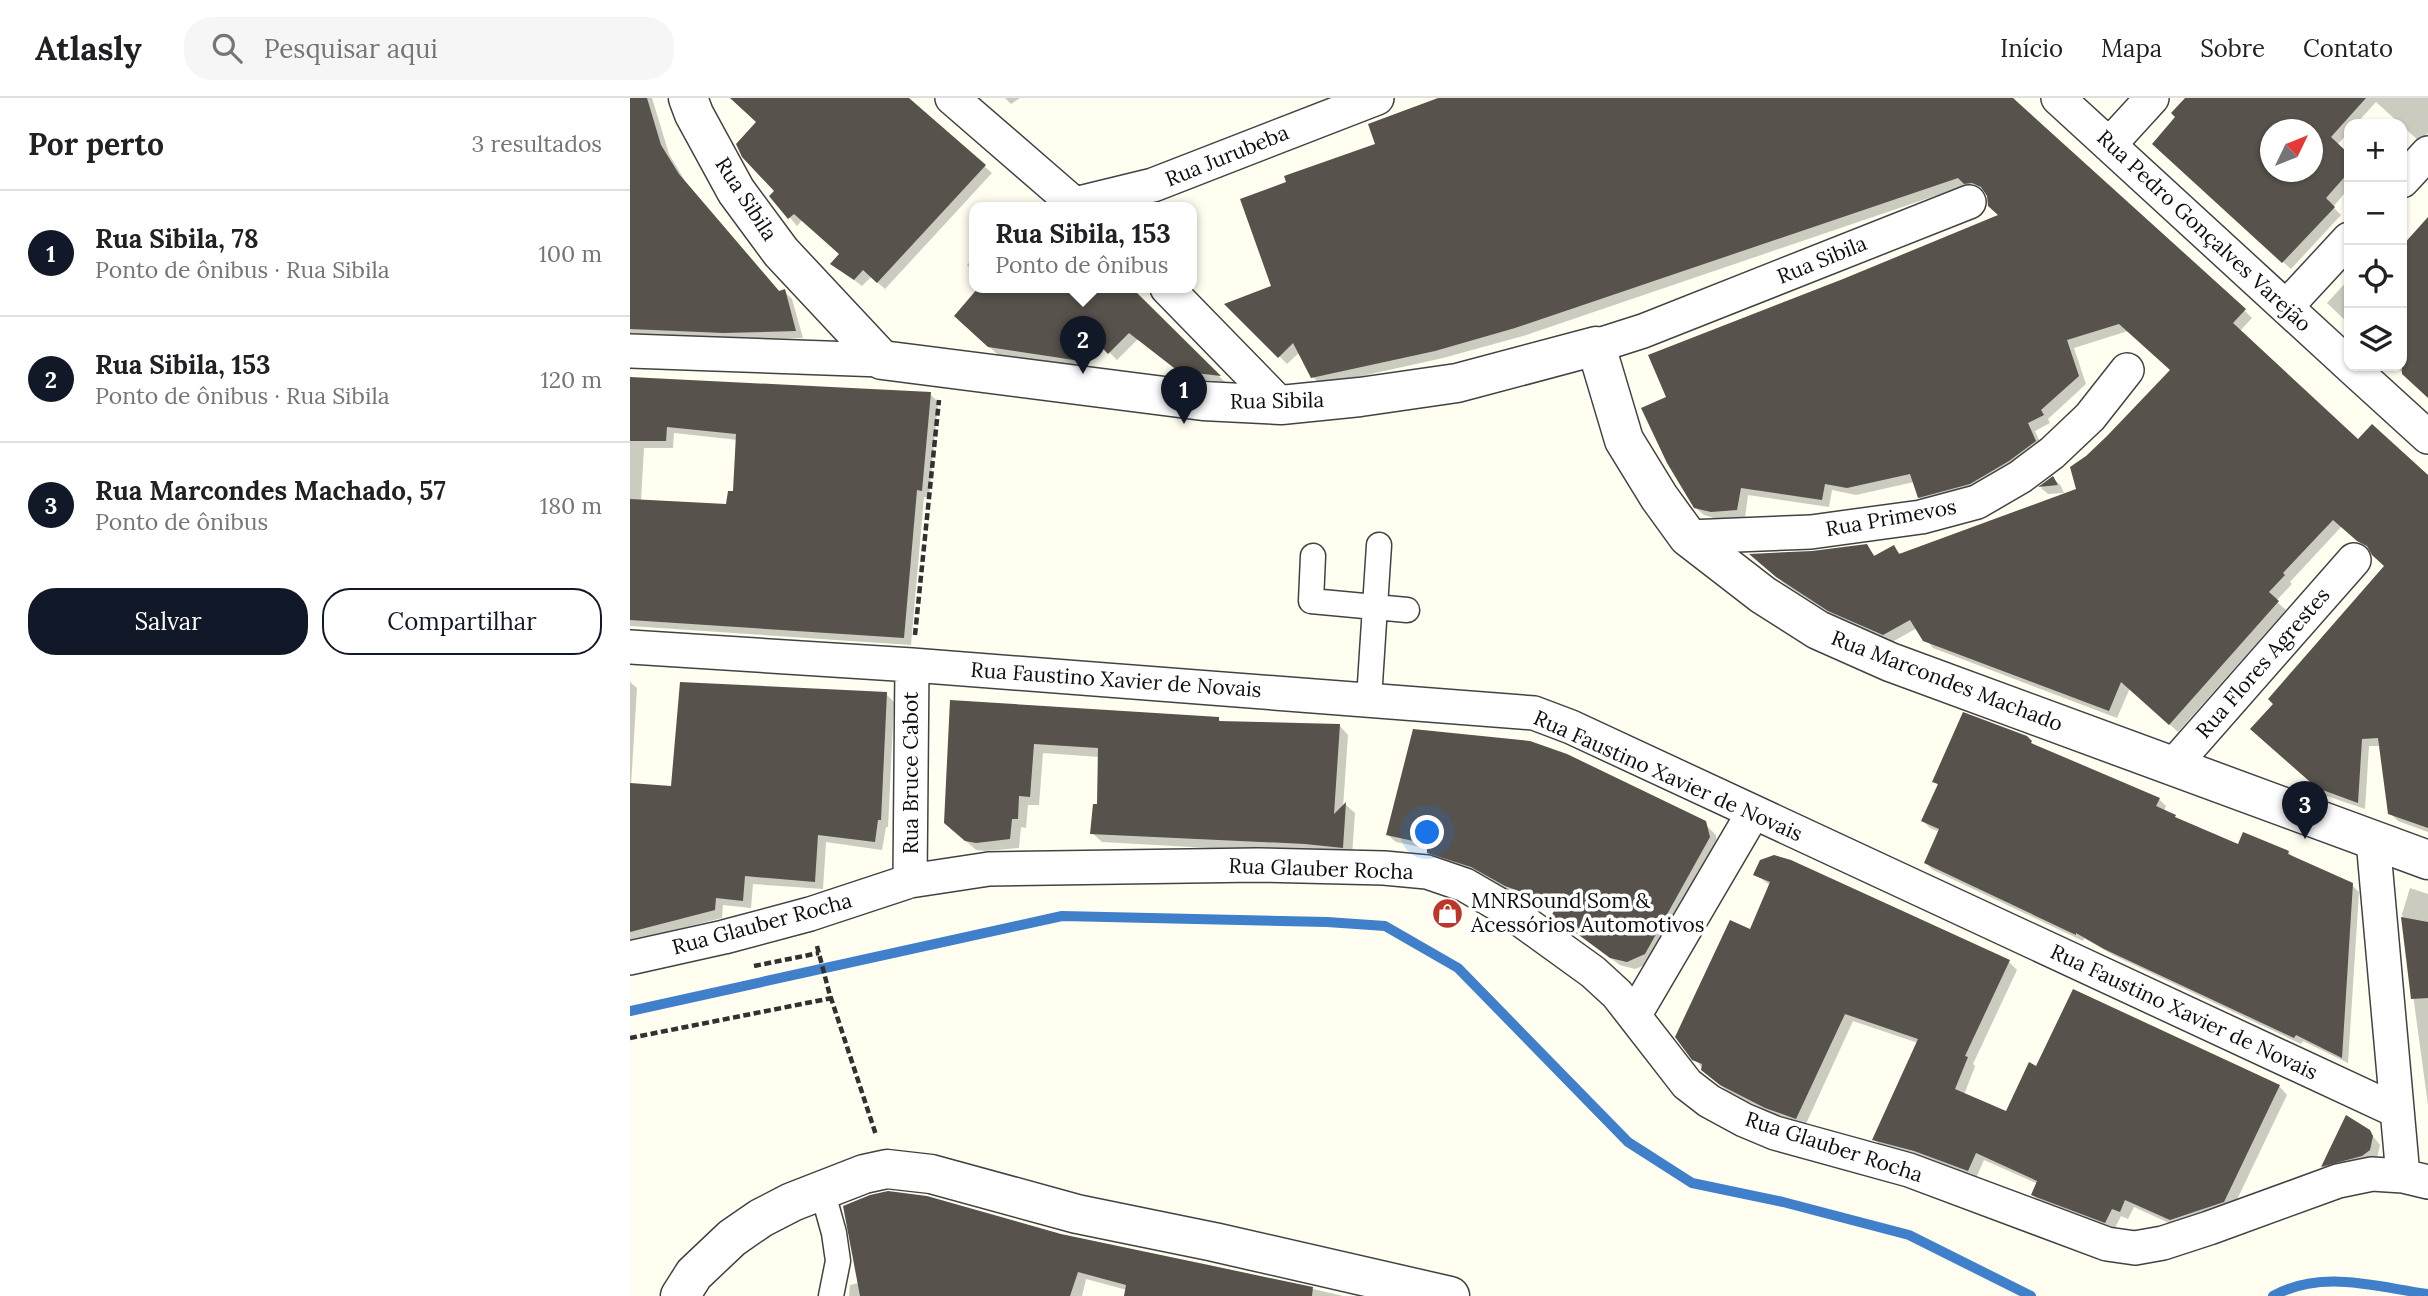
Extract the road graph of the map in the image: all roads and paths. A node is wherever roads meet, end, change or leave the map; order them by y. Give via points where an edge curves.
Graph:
1 (688, 98) edge
2 (952, 98) edge
3 (1377, 98) edge
4 (2058, 98) edge
5 (2152, 98) edge
6 (2109, 145) junction
7 (2428, 153) edge
8 (2407, 176) edge
9 (1072, 202) edge
10 (1091, 202) edge
11 (1969, 202) dead end
12 (2344, 244) edge
13 (1172, 293) edge
14 (2286, 307) junction
15 (1596, 346) junction
16 (630, 351) edge
17 (883, 360) junction
18 (2344, 360) edge
19 (942, 368) junction
20 (2127, 370) dead end
21 (2356, 371) edge
22 (1281, 405) junction
23 (2428, 437) edge
24 (1688, 537) junction
25 (1379, 545) dead end
26 (1313, 556) dead end
27 (2354, 560) dead end
28 (1376, 607) junction
29 (1407, 610) dead end
30 (630, 647) edge
31 (912, 665) junction
32 (1369, 699) junction
33 (2172, 767) junction
34 (1753, 813) junction
35 (2373, 840) junction
36 (2428, 860) edge
37 (911, 881) junction
38 (630, 958) edge
39 (820, 959) dead end
40 (830, 995) junction
41 (1634, 1016) junction
42 (630, 1038) edge
43 (2397, 1111) junction
44 (887, 1169) junction
45 (2415, 1179) edge
46 (822, 1190) junction
47 (680, 1296) edge
48 (831, 1296) edge
49 (1450, 1296) edge

1 - 17 street, Rua Sibila via 736,191 781,252
2 - 9 street
3 - 10 street, Rua Jurubeba via 1153,185
4 - 6 street, Rua Pedro Gonçalves Varejão
5 - 6 street
6 - 14 street, Rua Pedro Gonçalves Varejão
7 - 8 street
11 - 15 street, Rua Sibila
12 - 14 street
13 - 22 street
14 - 18 street, Rua Pedro Gonçalves Varejão
15 - 22 street, Rua Sibila via 1458,383
15 - 24 street, Rua Marcondes Machado via 1624,440
16 - 17 street
17 - 19 street, Rua Sibila
19 - 22 street, Rua Sibila via 1203,401
19 - 31 path
20 - 24 street, Rua Primevos via 2090,417 2052,453 1976,502 1921,517 1811,532
21 - 23 street, Rua Pedro Gonçalves Varejão
24 - 33 street, Rua Marcondes Machado via 1763,595 1818,630 1889,662
25 - 28 street
26 - 28 street via 1311,601
27 - 33 street, Rua Flores Agrestes
28 - 29 street
28 - 32 street
30 - 31 street, Rua Faustino Xavier de Novais
31 - 32 street, Rua Faustino Xavier de Novais
31 - 37 street, Rua Bruce Cabot
32 - 34 street, Rua Faustino Xavier de Novais via 1534,713
33 - 35 street, Rua Marcondes Machado
34 - 41 street
34 - 43 street, Rua Faustino Xavier de Novais
35 - 36 street, Rua Marcondes Machado
35 - 43 street
37 - 38 street, Rua Glauber Rocha via 810,914
37 - 41 street, Rua Glauber Rocha via 989,869 1257,865 1427,872 1465,885 1532,927 1593,972
39 - 40 path
40 - 42 path
40 - 44 path
41 - 45 street, Rua Glauber Rocha via 1687,1084 1744,1120 1909,1170 2107,1244 2135,1248 2163,1242 2337,1181 2372,1174
43 - 45 street
44 - 46 street
44 - 49 street via 932,1174 1077,1214
46 - 47 street via 761,1217 732,1238 694,1274
46 - 48 street via 838,1261

